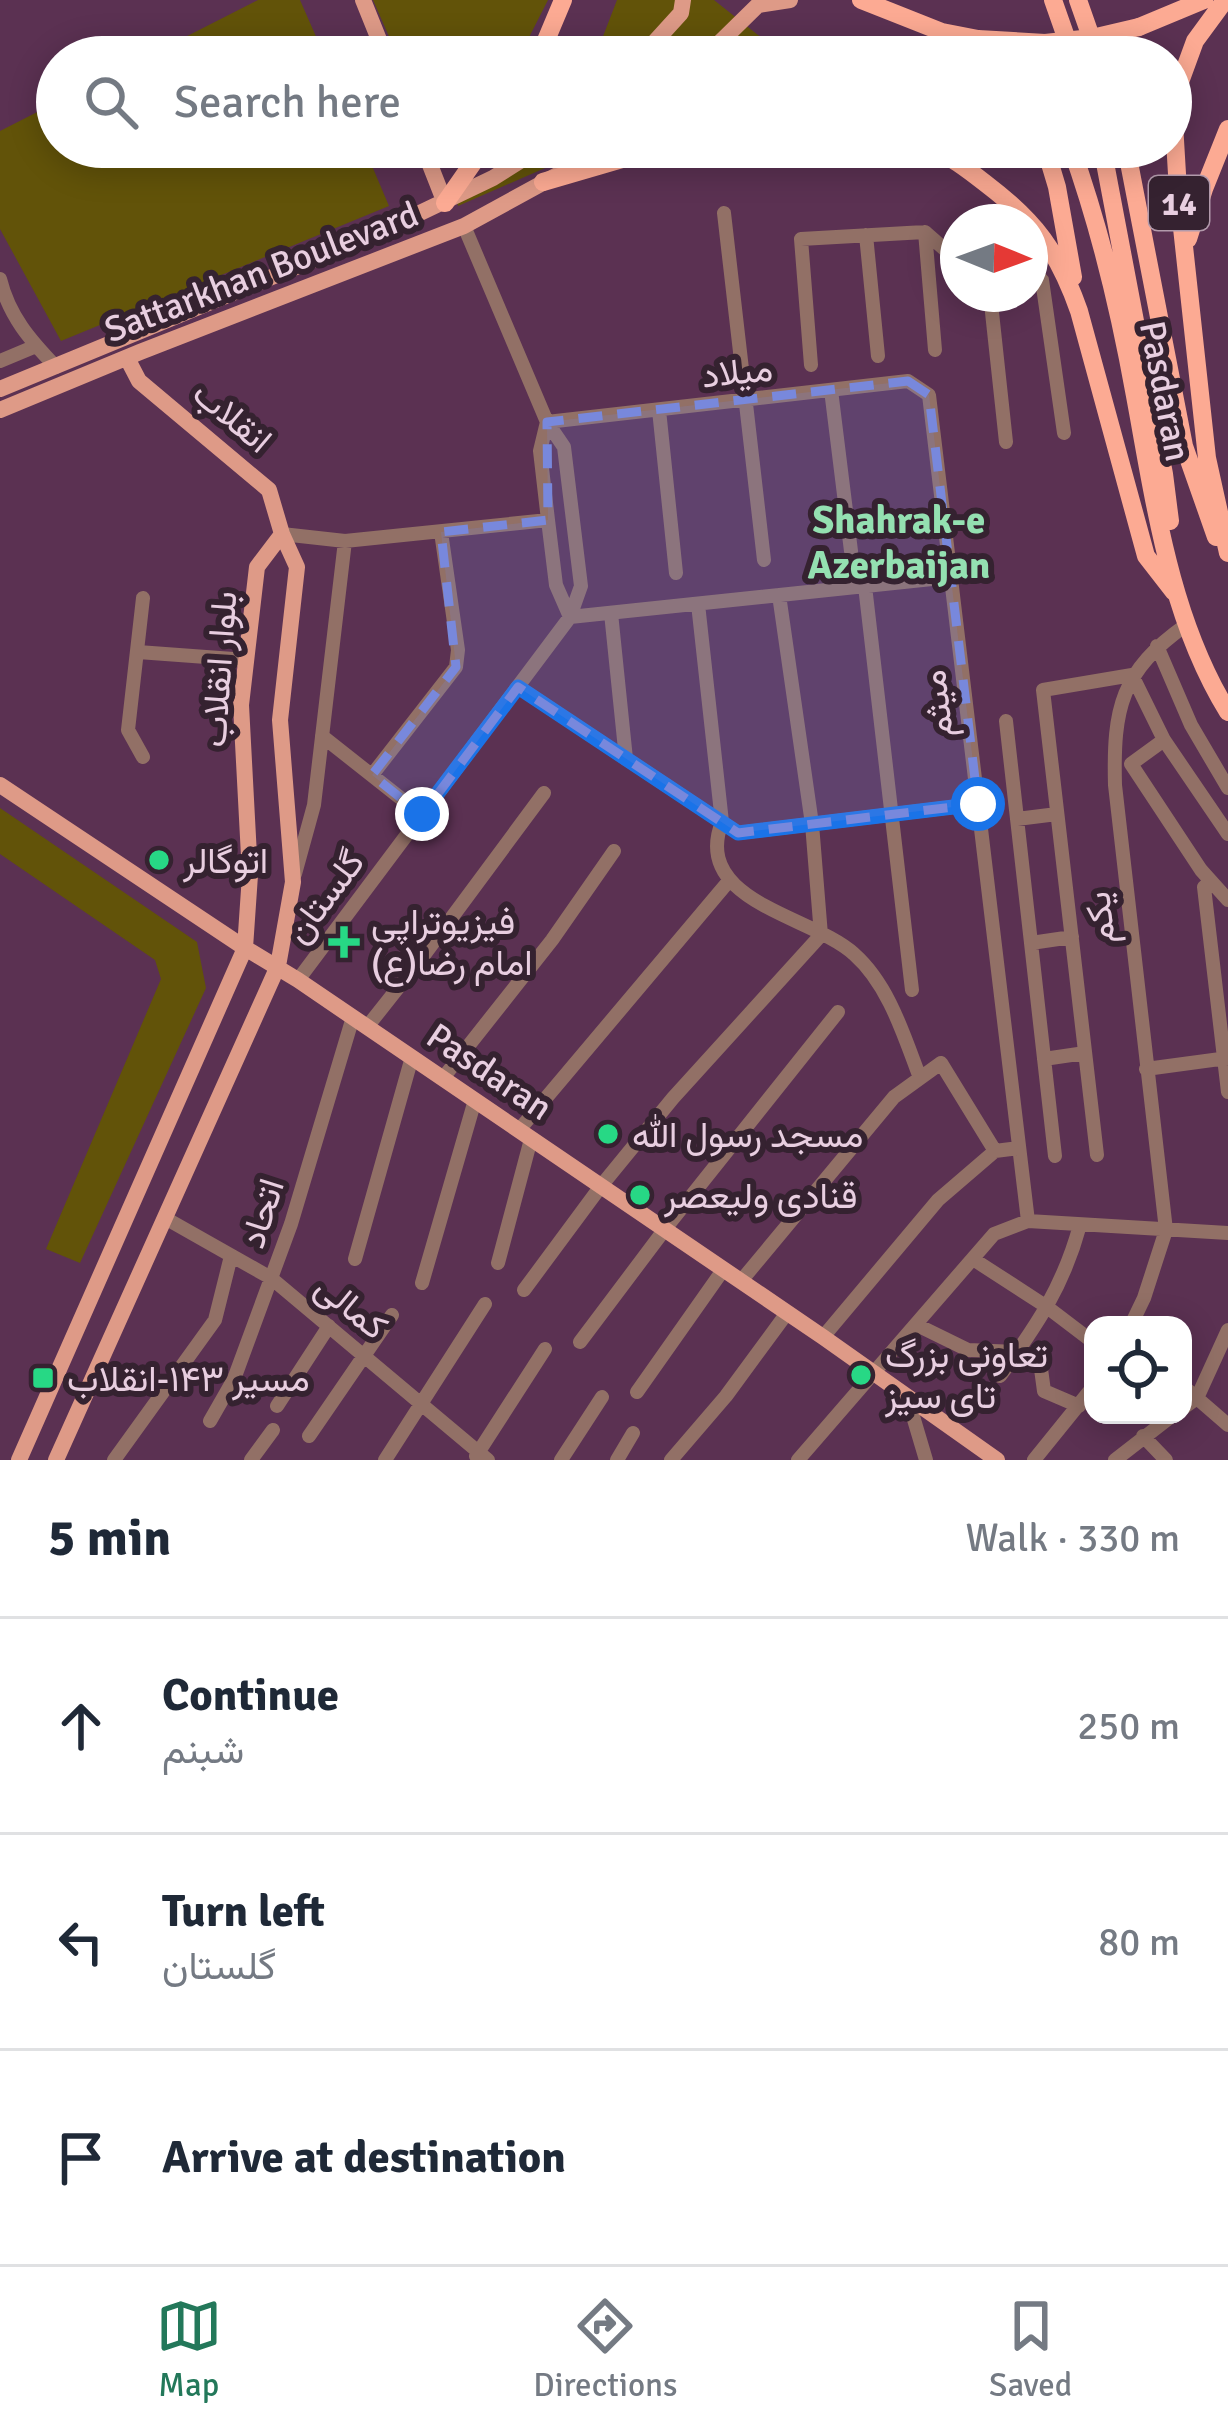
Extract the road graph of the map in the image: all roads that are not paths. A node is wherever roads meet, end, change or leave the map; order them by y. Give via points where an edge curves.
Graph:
1 (363, 0) edge
2 (563, 0) edge
3 (790, 0) edge
4 (861, 0) edge
5 (1053, 0) edge
6 (1078, 0) edge
7 (1204, 0) edge
8 (1225, 0) edge
9 (759, 3) edge
10 (685, 4) edge
11 (378, 36) edge
12 (547, 36) edge
13 (658, 36) edge
14 (726, 36) edge
15 (963, 36) edge
16 (1066, 36) edge
17 (1091, 36) edge
18 (1101, 36) edge
19 (1192, 48) edge
20 (1228, 129) edge
21 (431, 168) edge
22 (469, 168) edge
23 (509, 168) edge
24 (569, 168) edge
25 (591, 168) edge
26 (964, 168) edge
27 (1051, 168) edge
28 (1077, 168) edge
29 (1106, 168) edge
30 (1130, 168) edge
31 (1177, 168) edge
32 (543, 182) junction
33 (445, 203) junction
34 (724, 213) dead end
35 (464, 226) junction
36 (925, 232) junction
37 (866, 235) junction
38 (940, 245) edge
39 (1051, 249) junction
40 (1185, 249) junction
41 (1048, 255) edge
42 (0, 279) edge
43 (1079, 311) junction
44 (992, 312) edge
45 (1042, 312) edge
46 (36, 346) junction
47 (934, 350) dead end
48 (878, 356) dead end
49 (127, 358) junction
50 (0, 361) edge
51 (811, 365) dead end
52 (56, 367) junction
53 (0, 389) edge
54 (831, 390) junction
55 (929, 395) joint
56 (746, 400) junction
57 (0, 410) edge
58 (658, 410) junction
59 (548, 422) junction
60 (1064, 433) dead end
61 (1006, 442) dead end
62 (548, 520) junction
63 (441, 532) junction
64 (282, 534) junction
65 (345, 542) junction
66 (851, 551) dead end
67 (1228, 553) edge
68 (764, 560) dead end
69 (1228, 563) edge
70 (676, 573) dead end
71 (951, 577) junction
72 (866, 586) junction
73 (779, 595) junction
74 (143, 598) dead end
75 (1178, 598) junction
76 (698, 604) junction
77 (611, 613) junction
78 (570, 617) junction
79 (1186, 625) junction
80 (1156, 646) junction
81 (138, 652) junction
82 (247, 659) junction
83 (1132, 675) junction
84 (518, 687) junction
85 (1228, 712) edge
86 (1006, 721) dead end
87 (322, 736) junction
88 (1164, 740) junction
89 (143, 757) dead end
90 (626, 759) junction
91 (372, 775) junction
92 (0, 785) edge
93 (1228, 788) edge
94 (544, 793) dead end
95 (978, 804) junction
96 (422, 814) junction
97 (893, 814) junction
98 (1058, 814) junction
99 (1017, 818) junction
100 (722, 823) junction
101 (812, 824) junction
102 (1228, 834) edge
103 (614, 851) dead end
104 (728, 881) junction
105 (293, 882) junction
106 (1204, 887) dead end
107 (1228, 900) edge
108 (821, 935) junction
109 (1072, 937) junction
110 (1031, 943) junction
111 (245, 948) junction
112 (278, 966) junction
113 (298, 980) junction
114 (912, 990) dead end
115 (838, 1012) dead end
116 (360, 1022) junction
117 (1085, 1053) junction
118 (412, 1058) junction
119 (1226, 1058) edge
120 (1044, 1059) junction
121 (1146, 1069) junction
122 (442, 1078) junction
123 (920, 1078) junction
124 (1228, 1092) edge
125 (475, 1100) junction
126 (525, 1134) junction
127 (1019, 1148) junction
128 (994, 1151) junction
129 (1097, 1154) dead end
130 (1055, 1156) dead end
131 (601, 1186) junction
132 (164, 1218) junction
133 (1028, 1221) junction
134 (1080, 1225) junction
135 (665, 1229) junction
136 (1166, 1230) junction
137 (1228, 1233) edge
138 (231, 1256) junction
139 (355, 1259) dead end
140 (974, 1259) junction
141 (498, 1263) dead end
142 (723, 1270) junction
143 (271, 1278) junction
144 (741, 1281) junction
145 (422, 1283) dead end
146 (524, 1289) dead end
147 (485, 1304) dead end
148 (1047, 1307) junction
149 (787, 1312) junction
150 (392, 1315) dead end
151 (1135, 1316) edge
152 (917, 1325) junction
153 (329, 1326) junction
154 (1228, 1330) edge
155 (1084, 1335) edge
156 (823, 1337) junction
157 (580, 1342) dead end
158 (545, 1349) dead end
159 (1017, 1352) junction
160 (364, 1354) junction
161 (875, 1374) junction
162 (1000, 1376) dead end
163 (637, 1392) dead end
164 (1192, 1394) edge
165 (907, 1396) junction
166 (602, 1397) dead end
167 (1197, 1398) junction
168 (1084, 1399) edge
169 (1192, 1402) edge
170 (422, 1403) junction
171 (277, 1406) dead end
172 (1079, 1406) junction
173 (210, 1421) dead end
174 (1160, 1424) edge
175 (1228, 1425) edge
176 (273, 1430) dead end
177 (633, 1433) dead end
178 (309, 1436) dead end
179 (1143, 1436) junction
180 (480, 1457) edge
181 (19, 1460) edge
182 (56, 1460) edge
183 (116, 1460) edge
184 (251, 1460) edge
185 (385, 1460) edge
186 (561, 1460) edge
187 (617, 1460) edge
188 (671, 1460) edge
189 (798, 1460) edge
190 (926, 1460) edge
191 (997, 1460) edge
192 (1034, 1460) edge
193 (1115, 1460) edge
194 (1166, 1460) edge

1 - 11 main road
2 - 12 highway
3 - 9 main road
4 - 15 highway
5 - 16 highway
6 - 17 highway
7 - 18 highway, bridge
8 - 19 highway, 14
9 - 14 main road
10 - 13 main road
20 - 40 highway, 14
21 - 33 main road
22 - 33 highway
23 - 33 main road, Sattarkhan Boulevard
24 - 32 main road, Sattarkhan Boulevard
25 - 32 highway
26 - 39 highway via 1024,214
27 - 43 highway
28 - 75 highway, Pasdaran / 14 via 1104,254
29 - 75 highway via 1164,474
30 - 69 highway via 1184,446
31 - 40 highway, 14
32 - 35 main road, Sattarkhan Boulevard
33 - 52 main road, Sattarkhan Boulevard
34 - 56 street
35 - 49 main road, Sattarkhan Boulevard
35 - 59 street, گلستان
36 - 37 street
36 - 38 street
36 - 47 street
37 - 48 street
37 - 51 street via 801,239
39 - 41 street
39 - 43 highway
40 - 67 highway, 14 via 1208,458
42 - 46 street via 6,303
43 - 75 highway via 1146,556
44 - 61 street
45 - 60 street
46 - 50 street
46 - 52 street
49 - 57 main road, Sattarkhan Boulevard
49 - 64 main road, انقلاب via 139,381 269,490
52 - 53 main road, Sattarkhan Boulevard
54 - 55 street, میلاد via 908,381
54 - 56 street, میلاد
54 - 66 street
55 - 71 street, میثم
56 - 58 street, میلاد
56 - 68 street
58 - 59 street, میلاد
58 - 70 street
59 - 62 street via 540,451
59 - 78 street, گلستان via 564,447 581,586
62 - 63 street
62 - 78 street via 556,585
63 - 65 street
63 - 91 street via 455,667
64 - 65 street
64 - 82 main road, بلوار انقلاب via 257,567
64 - 105 main road, بلوار انقلاب via 297,567 280,720
65 - 87 street
71 - 72 street
71 - 95 street, میثم
72 - 73 street
72 - 97 street
73 - 76 street
73 - 101 street
74 - 81 street
75 - 79 highway, Pasdaran / 14
76 - 77 street
76 - 100 street
77 - 78 street
77 - 90 street
78 - 84 street, گلستان
79 - 80 street, یکم
79 - 85 highway, Pasdaran / 14
80 - 83 street, یکم
80 - 93 street
81 - 82 street
81 - 89 street via 128,730
82 - 111 main road, بلوار انقلاب
83 - 88 street
83 - 98 street via 1043,689
83 - 121 street, یکم via 1114,739 1114,785
84 - 90 street
84 - 96 street, گلستان
86 - 99 street
87 - 91 street
87 - 105 street
88 - 102 street
88 - 107 street via 1131,764
90 - 100 street
91 - 96 street
92 - 111 main road, Pasdaran
94 - 116 street via 424,956
95 - 97 street
95 - 127 street, میثم
96 - 113 street, گلستان
97 - 101 street
97 - 114 street
98 - 99 street
98 - 109 street
99 - 110 street
100 - 101 street via 738,833
100 - 104 street via 716,850
101 - 108 street
103 - 122 street
104 - 108 street
104 - 126 street
105 - 112 main road, بلوار انقلاب
106 - 119 street
108 - 123 street via 852,952 874,978
108 - 131 street
109 - 110 street
109 - 117 street
110 - 120 street
111 - 112 main road, Pasdaran
111 - 181 main road, بلوار انقلاب
112 - 113 main road, Pasdaran
112 - 132 main road, بلوار انقلاب
113 - 116 main road, Pasdaran
115 - 135 street
116 - 118 main road, Pasdaran
116 - 143 street, اتحاد
117 - 120 street
117 - 129 street
118 - 122 main road, Pasdaran
118 - 139 street
119 - 121 street
119 - 124 street
120 - 130 street
121 - 136 street, یکم
122 - 125 main road, Pasdaran
123 - 128 street via 940,1063
123 - 144 street via 894,1097
125 - 126 main road, Pasdaran
125 - 145 street
126 - 131 main road, Pasdaran
126 - 141 street
127 - 128 street
127 - 133 street, میثم
128 - 156 street via 938,1200
131 - 135 main road, Pasdaran
131 - 146 street
132 - 138 street, کمالی
132 - 182 main road, بلوار انقلاب
133 - 134 street
133 - 140 street via 994,1234
134 - 136 street
134 - 148 street
135 - 142 main road, Pasdaran
135 - 157 street
136 - 137 street
136 - 151 street
138 - 143 street, کمالی
138 - 183 street via 215,1320
140 - 148 street
140 - 152 street
142 - 144 main road, Pasdaran
142 - 163 street
143 - 153 street, کمالی
143 - 173 street, اتحاد
144 - 149 main road, Pasdaran
147 - 170 street
148 - 155 street
148 - 159 street
149 - 156 main road, Pasdaran
149 - 188 street
150 - 160 street
152 - 159 street via 968,1350
152 - 161 street
153 - 160 street, کمالی
153 - 171 street
154 - 167 street
156 - 161 main road, Pasdaran
158 - 180 street
159 - 162 street
159 - 172 street via 1041,1369 1044,1391
160 - 170 street, کمالی
160 - 178 street
161 - 165 main road, Pasdaran
161 - 189 street
164 - 167 street
165 - 190 street
165 - 191 main road, Pasdaran
166 - 186 street
167 - 169 street
167 - 175 street
168 - 172 street
170 - 180 street, کمالی
170 - 185 street
172 - 192 street
174 - 179 street
176 - 184 street
177 - 187 street
179 - 193 street
179 - 194 street

